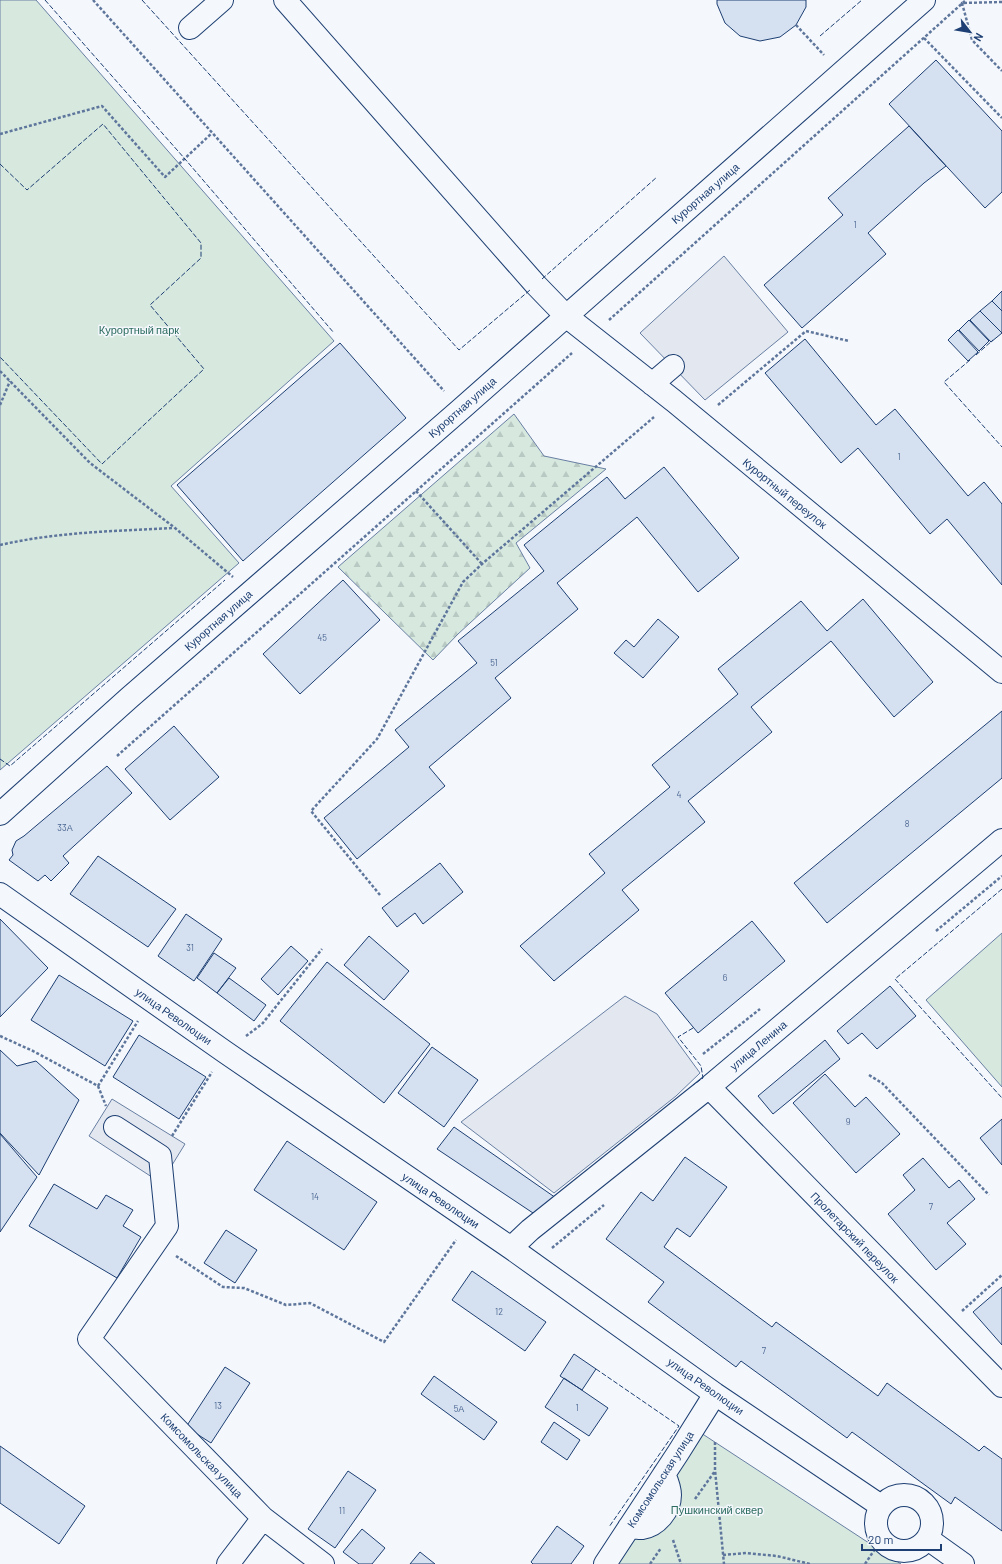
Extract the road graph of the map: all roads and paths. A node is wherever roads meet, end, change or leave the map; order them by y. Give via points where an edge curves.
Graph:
1 (93, 0) edge
2 (222, 0) edge
3 (285, 0) edge
4 (924, 0) edge
5 (966, 0) edge
6 (1002, 2) edge
7 (962, 3) junction
8 (796, 25) dead end
9 (190, 28) dead end
10 (924, 38) junction
11 (1002, 72) edge
12 (841, 73) junction
13 (1002, 118) edge
14 (212, 133) junction
15 (0, 134) edge
16 (566, 316) junction
17 (591, 336) junction
18 (849, 341) dead end
19 (673, 366) dead end
20 (0, 371) edge
21 (10, 381) junction
22 (652, 384) junction
23 (674, 401) junction
24 (0, 405) edge
25 (713, 409) dead end
26 (460, 410) junction
27 (416, 491) junction
28 (175, 528) junction
29 (0, 545) edge
30 (482, 564) junction
31 (251, 592) junction
32 (1002, 672) edge
33 (117, 756) dead end
34 (0, 814) edge
35 (1002, 840) edge
36 (0, 894) edge
37 (380, 895) dead end
38 (151, 1000) junction
39 (0, 1036) edge
40 (869, 1075) dead end
41 (709, 1087) junction
42 (115, 1127) dead end
43 (989, 1195) dead end
44 (470, 1220) junction
45 (156, 1242) junction
46 (511, 1248) junction
47 (1002, 1274) edge
48 (944, 1327) junction
49 (1002, 1386) edge
50 (715, 1394) junction
51 (715, 1440) dead end
52 (881, 1506) junction
53 (264, 1518) junction
54 (928, 1539) junction
55 (881, 1540) junction
56 (723, 1555) junction
57 (228, 1564) edge
58 (323, 1564) edge
59 (605, 1564) edge
60 (724, 1564) edge
61 (810, 1564) edge
62 (865, 1564) edge
63 (963, 1564) edge

1 - 14 path
2 - 9 street
3 - 16 street, Курортный переулок
4 - 12 street, Курортная улица
5 - 7 path
6 - 7 path
7 - 10 path
7 - 11 path via 972,40
8 - 12 path
10 - 13 path
10 - 17 path
12 - 16 street, Курортная улица
14 - 15 path via 165,177 102,106
14 - 26 path
16 - 17 street, Курортный переулок
16 - 26 street, Курортная улица
17 - 22 street, Курортный переулок
17 - 27 path
18 - 25 path via 806,331
19 - 22 street
20 - 21 path
21 - 24 path
21 - 28 path via 90,463
22 - 23 street, Курортный переулок
23 - 30 path
23 - 32 street, Курортный переулок
26 - 31 street, Курортная улица
27 - 30 path
27 - 33 path
28 - 29 path via 88,532
28 - 31 path
30 - 37 path via 463,582 377,739 311,811
31 - 34 street, Курортная улица
35 - 41 street, улица Ленина
36 - 38 street, улица Революции
38 - 39 path via 98,1086
38 - 44 street, улица Революции
40 - 43 path via 882,1083
41 - 46 street, улица Ленина
41 - 48 street, Пролетарский переулок
42 - 45 street via 160,1156 167,1226
44 - 45 path via 384,1342 310,1303 286,1305 244,1288 223,1287
44 - 46 street, улица Революции
45 - 53 street, Комсомольская улица via 89,1339
46 - 50 street, улица Революции
47 - 48 path
48 - 49 street, Пролетарский переулок
50 - 52 street, улица Революции
50 - 59 street, Комсомольская улица
51 - 56 path via 715,1470
52 - 54 street via 900,1495 918,1498 926,1504 932,1517 932,1531
52 - 55 street via 876,1521
53 - 57 street
53 - 58 street, Комсомольская улица
54 - 55 street via 922,1546 905,1552 887,1546
54 - 63 street
55 - 62 path
56 - 60 path
56 - 61 path via 746,1553 777,1556

